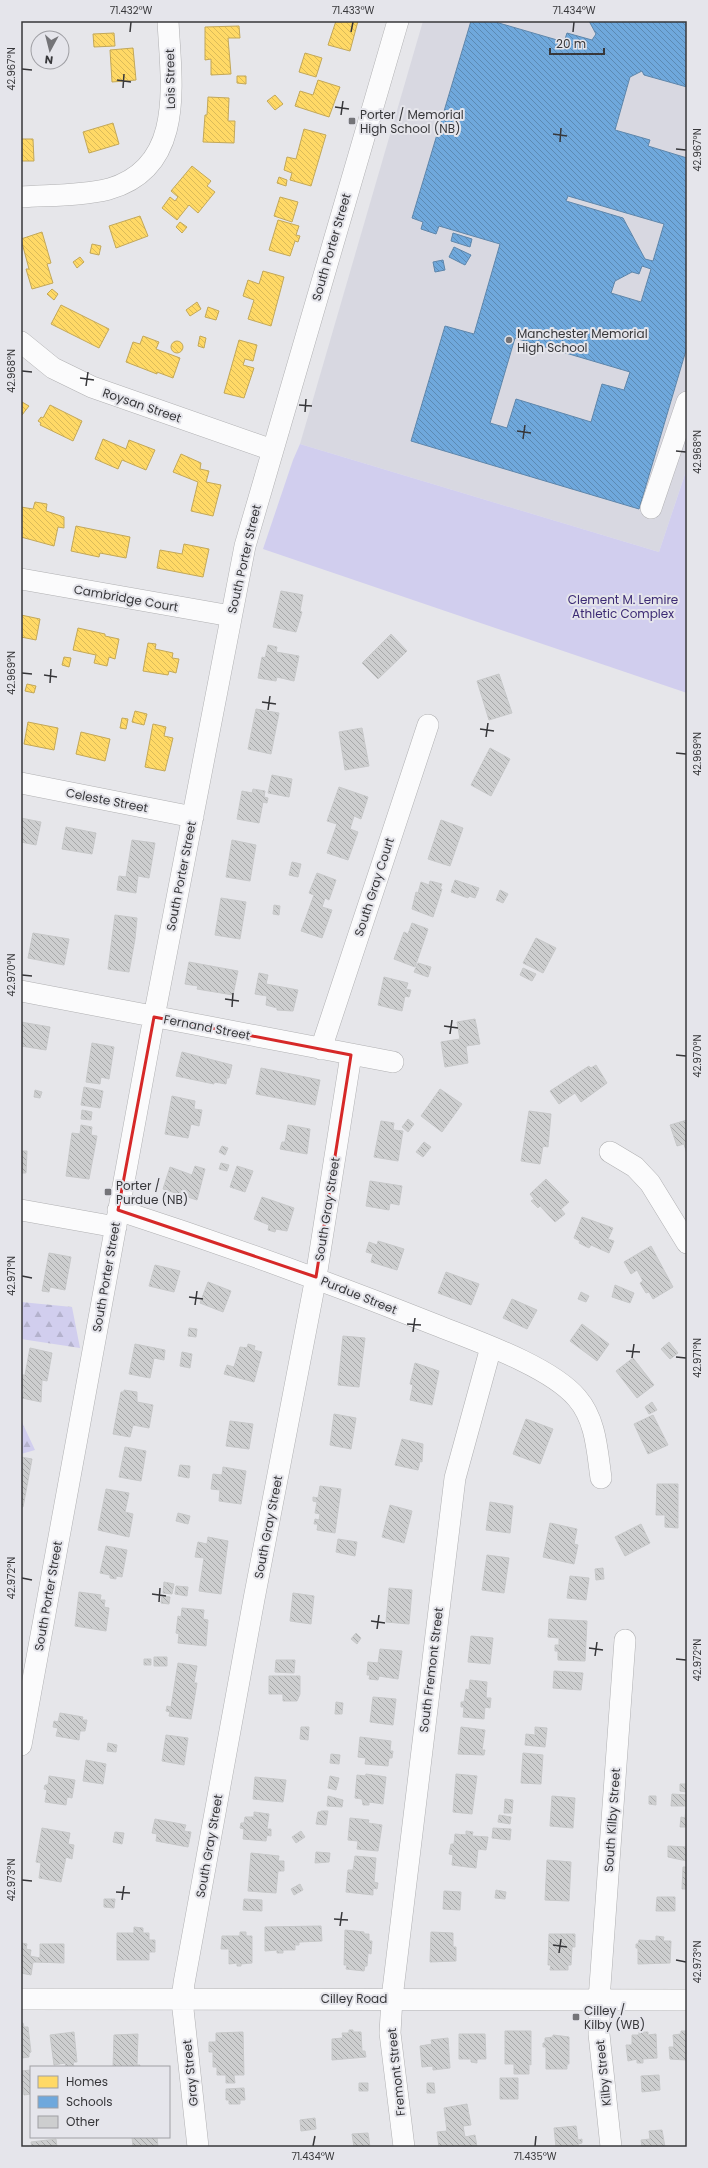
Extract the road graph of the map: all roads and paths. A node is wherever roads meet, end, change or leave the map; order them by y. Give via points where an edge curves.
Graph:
1 (168, 21) edge
2 (398, 21) edge
3 (21, 197) edge
4 (21, 342) edge
5 (687, 402) edge
6 (272, 450) junction
7 (650, 508) dead end
8 (21, 579) edge
9 (231, 616) junction
10 (428, 725) dead end
11 (21, 783) edge
12 (193, 817) junction
13 (21, 991) edge
14 (154, 1017) junction
15 (321, 1049) junction
16 (352, 1054) junction
17 (393, 1062) dead end
18 (610, 1152) dead end
19 (21, 1210) edge
20 (117, 1218) junction
21 (687, 1243) edge
22 (316, 1277) junction
23 (491, 1347) junction
24 (601, 1478) dead end
25 (625, 1640) dead end
26 (21, 1745) edge
27 (392, 1998) junction
28 (21, 1999) edge
29 (182, 2000) junction
30 (599, 2000) junction
31 (687, 2000) edge
32 (198, 2147) edge
33 (404, 2147) edge
34 (611, 2147) edge

1 - 3 street, Lois Street via 171,110 159,151 146,168 129,181 110,189 89,193
2 - 6 street, South Porter Street
4 - 6 street, Roysan Street via 53,368 92,387
5 - 7 street
6 - 9 street, South Porter Street via 245,546
8 - 9 street, Cambridge Court
9 - 12 street, South Porter Street
10 - 15 street, South Gray Court
11 - 12 street, Celeste Street
12 - 14 street, South Porter Street
13 - 14 street, Fernand Street
14 - 15 street, Fernand Street
14 - 20 street, South Porter Street
15 - 16 street, Fernand Street
16 - 17 street, Fernand Street
16 - 22 street, South Gray Street
18 - 21 street via 635,1168 650,1183
19 - 20 street, Purdue Street
20 - 22 street, Purdue Street
20 - 26 street, South Porter Street
22 - 23 street, Purdue Street
22 - 29 street, South Gray Street via 252,1607
23 - 24 street, Purdue Street via 534,1367 577,1397 590,1416
23 - 27 street, South Fremont Street via 455,1478
25 - 30 street, South Kilby Street
27 - 29 street, Cilley Road
27 - 30 street, Cilley Road
27 - 33 street, Fremont Street via 390,2033
28 - 29 street, Cilley Road
29 - 32 street, Gray Street
30 - 31 street, Cilley Road
30 - 34 street, Kilby Street via 599,2034

